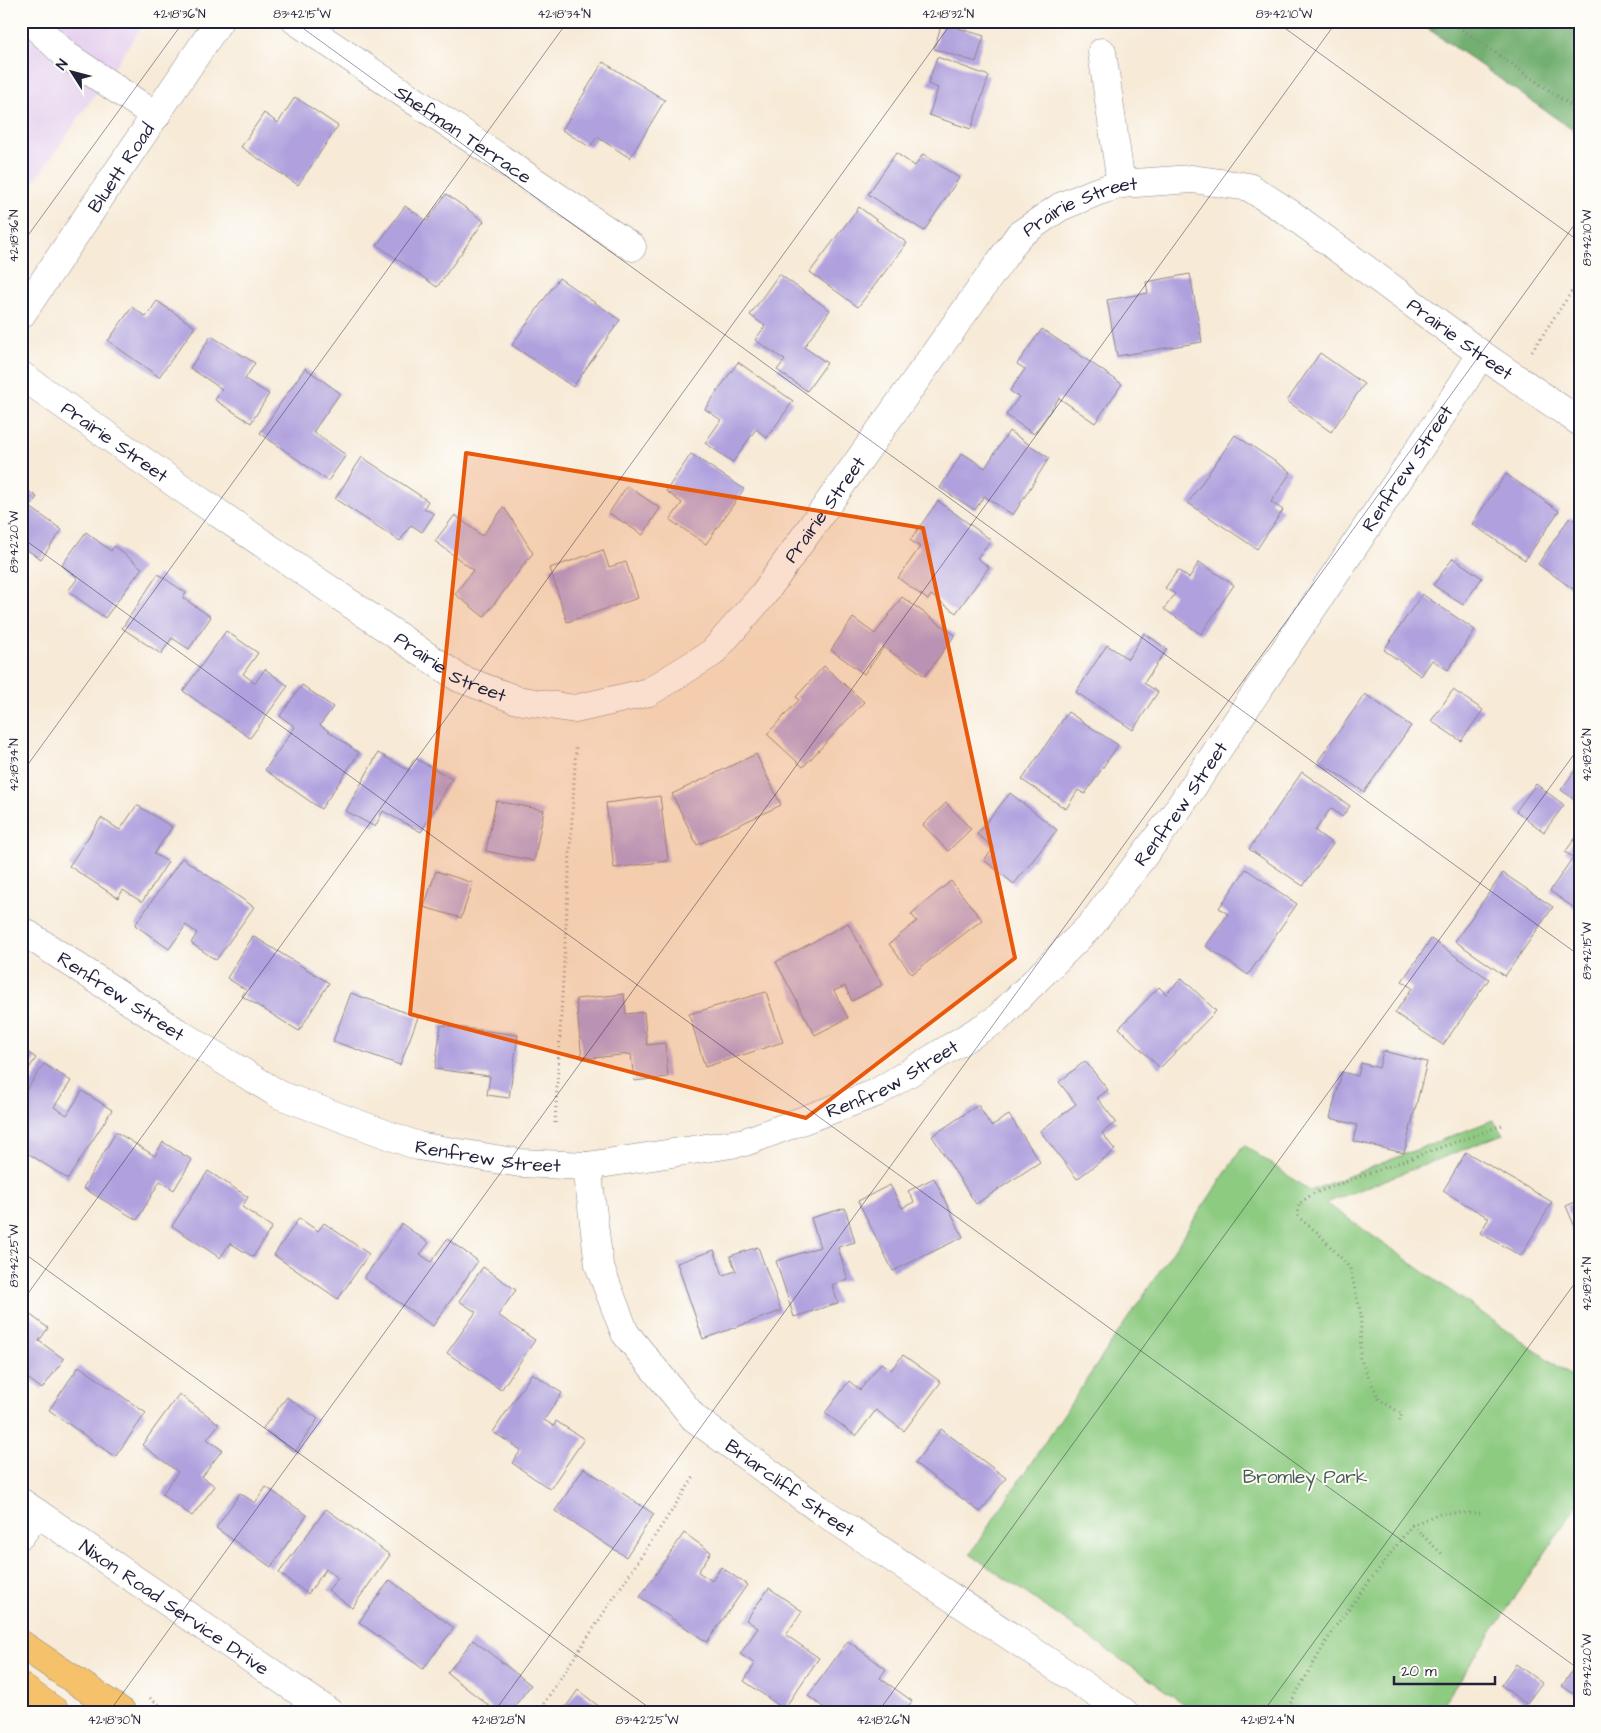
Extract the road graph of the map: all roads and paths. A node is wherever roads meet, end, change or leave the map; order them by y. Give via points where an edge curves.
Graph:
1 (30, 21) edge
2 (219, 21) edge
3 (296, 21) edge
4 (1450, 21) edge
5 (1102, 52) dead end
6 (1580, 112) edge
7 (156, 116) junction
8 (1122, 184) junction
9 (632, 247) dead end
10 (1580, 279) edge
11 (21, 315) edge
12 (1531, 352) dead end
13 (1480, 354) junction
14 (21, 375) edge
15 (1580, 422) edge
16 (576, 746) dead end
17 (21, 930) edge
18 (555, 1123) dead end
19 (1503, 1125) dead end
20 (587, 1166) junction
21 (1399, 1421) dead end
22 (694, 1477) dead end
23 (29, 1508) edge
24 (1482, 1513) dead end
25 (1412, 1525) junction
26 (21, 1535) edge
27 (1443, 1555) dead end
28 (21, 1644) edge
29 (21, 1687) edge
30 (56, 1712) edge
31 (122, 1712) edge
32 (329, 1712) edge
33 (538, 1712) edge
34 (1124, 1712) edge
35 (1287, 1712) edge

1 - 7 street via 66,55
2 - 7 street, Bluett Road
3 - 9 street, Shefman Terrace
4 - 6 path
5 - 8 street
7 - 11 street, Bluett Road
8 - 13 street, Prairie Street via 1192,179 1249,187 1291,214
8 - 14 street, Prairie Street via 1060,207 1020,235 763,595 712,653 649,692 575,709 517,700 460,678
10 - 12 path
13 - 15 street, Prairie Street
13 - 20 street, Renfrew Street via 1172,818 1092,924 997,1019 876,1094 745,1142
16 - 18 path
17 - 20 street, Renfrew Street via 280,1095 418,1146 520,1162
19 - 21 path via 1312,1194 1298,1204 1298,1217 1318,1233 1350,1268 1361,1314 1360,1358 1379,1399 1402,1414
20 - 34 street, Briarcliff Street via 600,1265 625,1333 694,1418 818,1509
22 - 33 path
23 - 26 street
23 - 32 street, Nixon Road Service Drive
24 - 25 path via 1440,1513
25 - 27 path
25 - 35 path via 1335,1627
28 - 31 main road
29 - 30 main road

